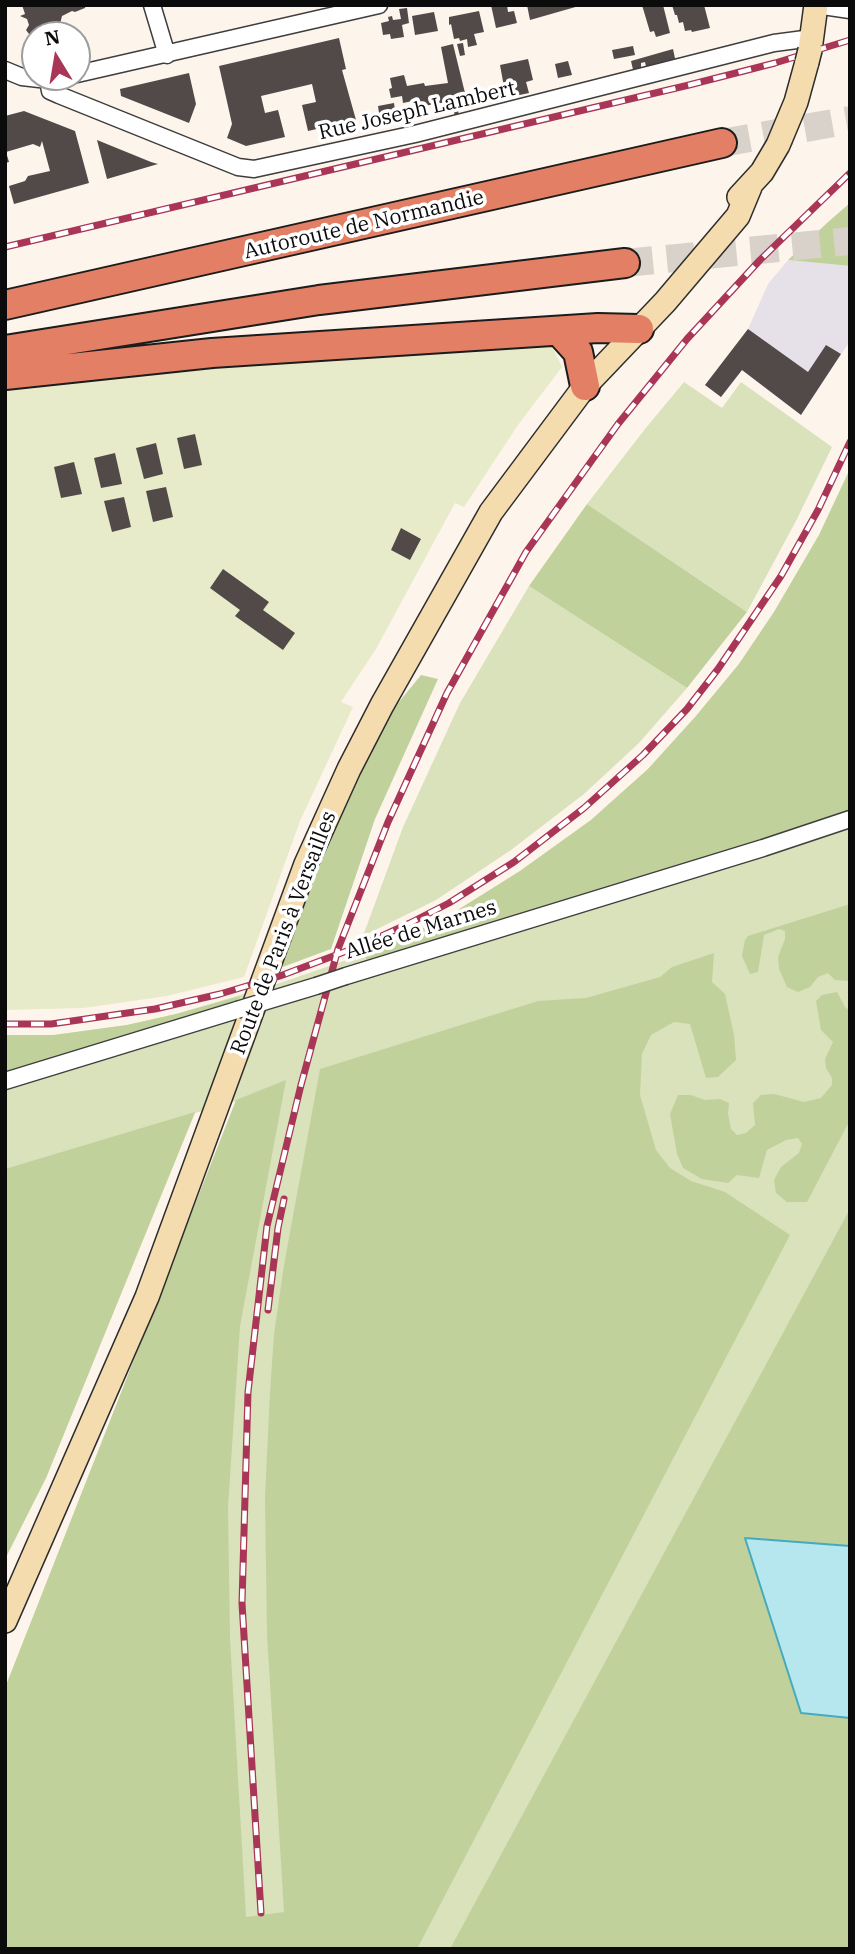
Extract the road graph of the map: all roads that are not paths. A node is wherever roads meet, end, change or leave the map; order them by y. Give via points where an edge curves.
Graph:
1 (152, 5) edge
2 (379, 5) edge
3 (816, 5) edge
4 (850, 10) edge
5 (810, 50) junction
6 (167, 55) junction
7 (91, 71) edge
8 (50, 91) edge
9 (722, 143) tunnel mouth
10 (750, 187) junction
11 (625, 263) tunnel mouth
12 (5, 305) edge
13 (630, 329) junction
14 (559, 331) junction
15 (5, 350) edge
16 (5, 375) edge
17 (585, 386) junction
18 (850, 819) edge
19 (5, 1081) edge
20 (5, 1621) edge

1 - 6 street
2 - 6 street
3 - 4 street
3 - 5 main road
5 - 8 street, Rue Joseph Lambert via 774,43 415,134 254,169
5 - 10 main road via 784,132
6 - 7 street
9 - 12 highway, Autoroute de Normandie
10 - 13 main road
10 - 13 main road via 738,216 664,302
11 - 15 highway via 318,300
13 - 14 highway
13 - 17 main road, Route de Paris à Versailles
14 - 16 highway via 212,353
14 - 17 highway via 578,352
17 - 20 main road, Route de Paris à Versailles via 491,512 349,769 306,864 147,1297
18 - 19 street, Allée de Marnes, bridge

